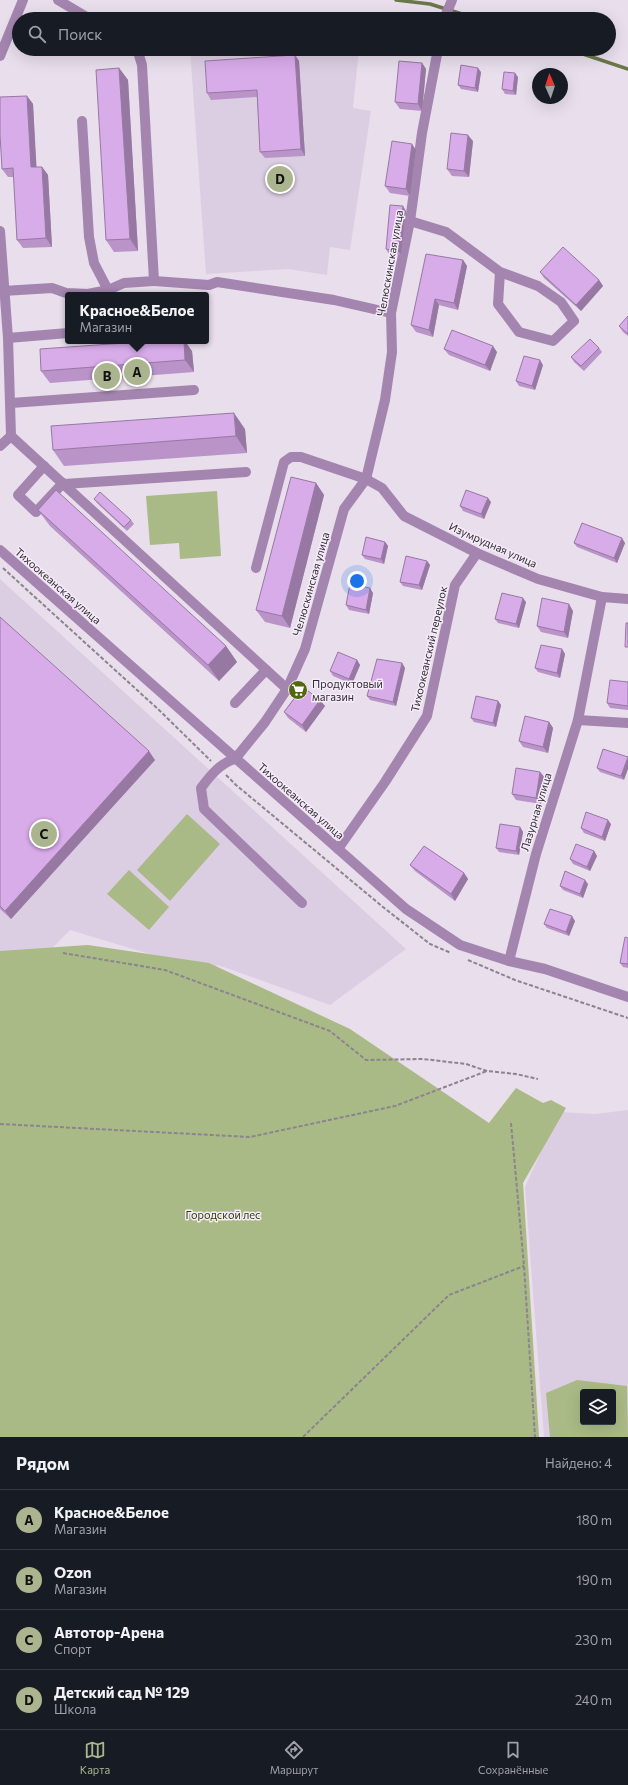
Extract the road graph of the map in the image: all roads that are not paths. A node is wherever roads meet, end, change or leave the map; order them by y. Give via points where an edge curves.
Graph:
1 (23, 0) edge
2 (58, 0) edge
3 (452, 0) edge
4 (18, 12) edge
5 (78, 12) edge
6 (446, 12) edge
7 (12, 27) edge
8 (0, 56) edge
9 (139, 56) edge
10 (437, 56) edge
11 (82, 121) dead end
12 (410, 221) junction
13 (0, 231) edge
14 (500, 272) junction
15 (154, 281) junction
16 (108, 290) junction
17 (3, 291) junction
18 (98, 292) edge
19 (65, 293) edge
20 (391, 313) junction
21 (65, 333) edge
22 (8, 338) junction
23 (194, 390) dead end
24 (10, 403) junction
25 (12, 436) junction
26 (0, 446) edge
27 (44, 466) junction
28 (246, 472) dead end
29 (366, 480) junction
30 (64, 484) junction
31 (0, 550) edge
32 (477, 553) junction
33 (256, 568) dead end
34 (602, 597) junction
35 (628, 599) edge
36 (266, 670) junction
37 (287, 689) junction
38 (235, 704) dead end
39 (578, 720) junction
40 (628, 724) edge
41 (235, 759) junction
42 (338, 850) junction
43 (302, 903) dead end
44 (509, 961) junction
45 (628, 997) edge

1 - 4 street
2 - 5 street
3 - 6 street
7 - 8 street
9 - 15 street via 142,65
10 - 12 street, Челюскинская улица via 422,133
11 - 16 street via 89,237 94,263
12 - 14 street via 446,232
12 - 20 street, Челюскинская улица
13 - 17 street
14 - 14 street via 538,286 561,302 574,321 553,341 519,332 498,304
15 - 16 street via 124,283
15 - 20 street via 210,285 217,282 334,300
16 - 18 street
17 - 19 street via 52,288
17 - 22 street
20 - 29 street, Челюскинская улица via 392,352 385,400
21 - 22 street
22 - 24 street
23 - 24 street
24 - 25 street
25 - 26 street
25 - 27 street
27 - 30 street
27 - 30 street via 18,495 36,512
28 - 30 street
29 - 32 street, Изумрудная улица via 382,488 404,516
29 - 33 street, Изумрудная улица via 301,457 291,457 284,462
29 - 37 street, Челюскинская улица via 344,509 305,649
30 - 36 street
31 - 41 street, Тихоокеанская улица
32 - 34 street, Изумрудная улица via 538,579
32 - 42 street, Тихоокеанский переулок via 455,585 427,716
34 - 35 street, Изумрудная улица
34 - 39 street, Лазурная улица
36 - 37 street
36 - 38 street
37 - 41 street, Челюскинская улица
39 - 40 street
39 - 44 street, Лазурная улица via 536,854
41 - 42 street, Тихоокеанская улица
41 - 43 street via 226,761 201,788 204,809
42 - 44 street, Тихоокеанская улица via 406,909 460,945
44 - 45 street, Тихоокеанская улица via 545,969

